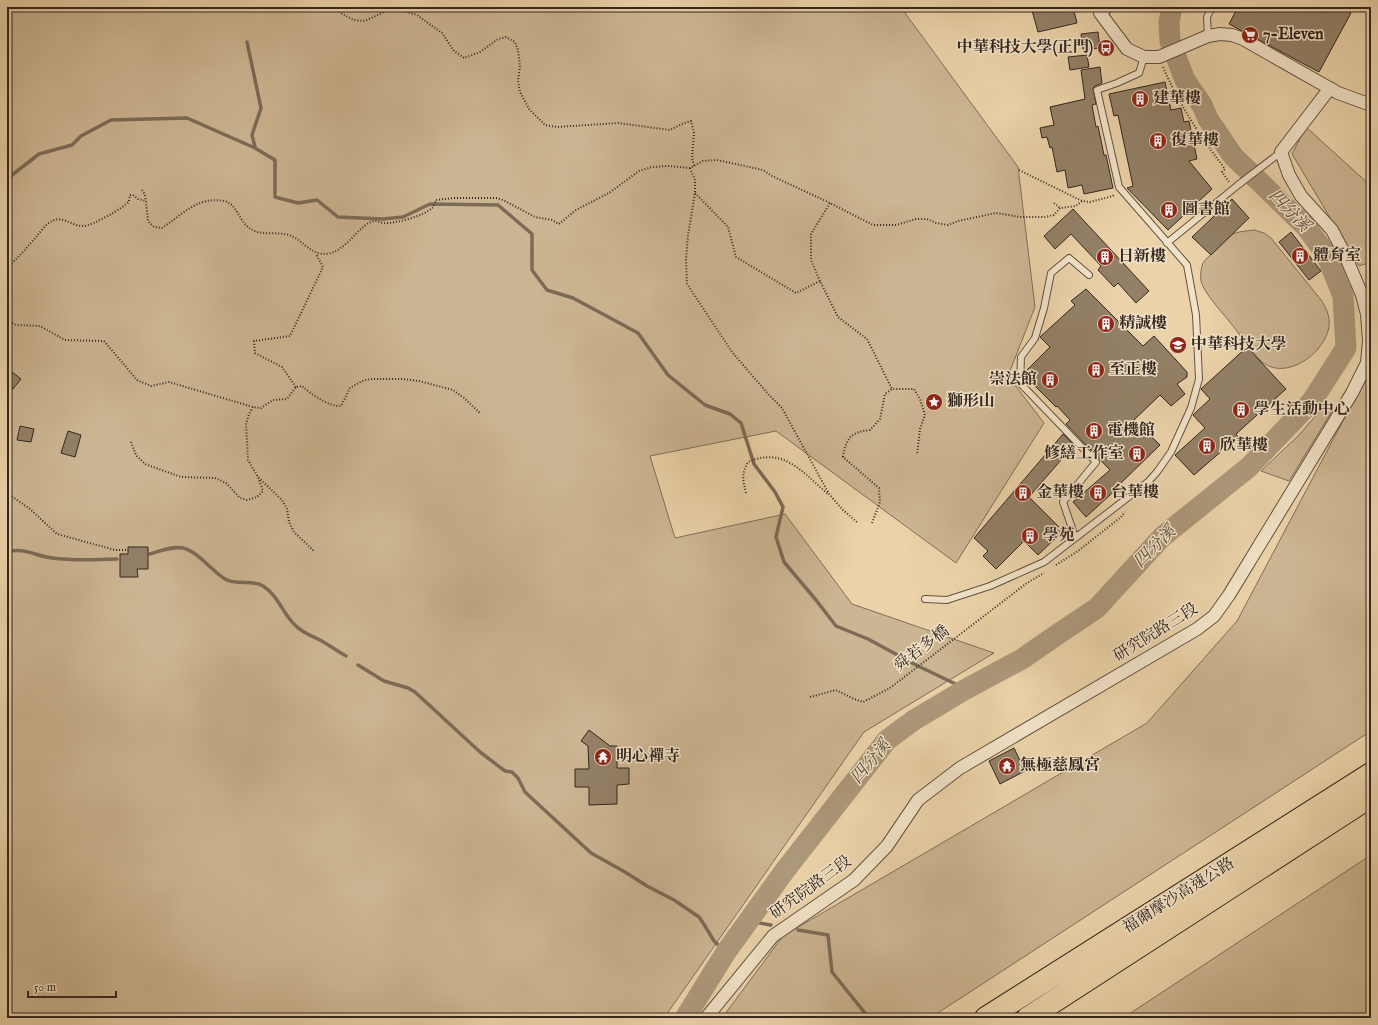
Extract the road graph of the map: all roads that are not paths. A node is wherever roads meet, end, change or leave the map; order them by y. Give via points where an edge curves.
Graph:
1 (1212, 7) edge
2 (1101, 9) edge
3 (1208, 36) junction
4 (1144, 57) junction
5 (1330, 88) junction
6 (1371, 105) edge
7 (1281, 152) junction
8 (1167, 243) junction
9 (1088, 275) dead end
10 (1075, 537) junction
11 (925, 599) dead end
12 (1371, 774) edge
13 (1371, 796) edge
14 (706, 1018) edge
15 (986, 1018) edge
16 (1028, 1018) edge

1 - 3 lane via 1207,17
2 - 4 street via 1127,50
3 - 4 street via 1161,56
3 - 5 street via 1232,34 1244,39
4 - 8 lane via 1139,73 1097,90 1119,187
5 - 6 street
5 - 7 street
7 - 8 lane
7 - 14 street, 研究院路三段 via 1289,175 1301,196 1332,230 1362,295 1367,314 1369,340 1367,363 1352,393 1229,595 1214,616 1197,629 960,768 918,800 887,846 854,880 773,936
8 - 10 lane via 1187,265 1196,315 1199,379 1191,408 1171,452 1157,472 1148,482
9 - 10 lane via 1069,258 1051,273 1035,338 1021,357 1020,383 1096,462 1063,502
10 - 11 lane via 1044,562 990,586 947,600
12 - 15 highway, 福爾摩沙高速公路
13 - 16 highway, 福爾摩沙高速公路

